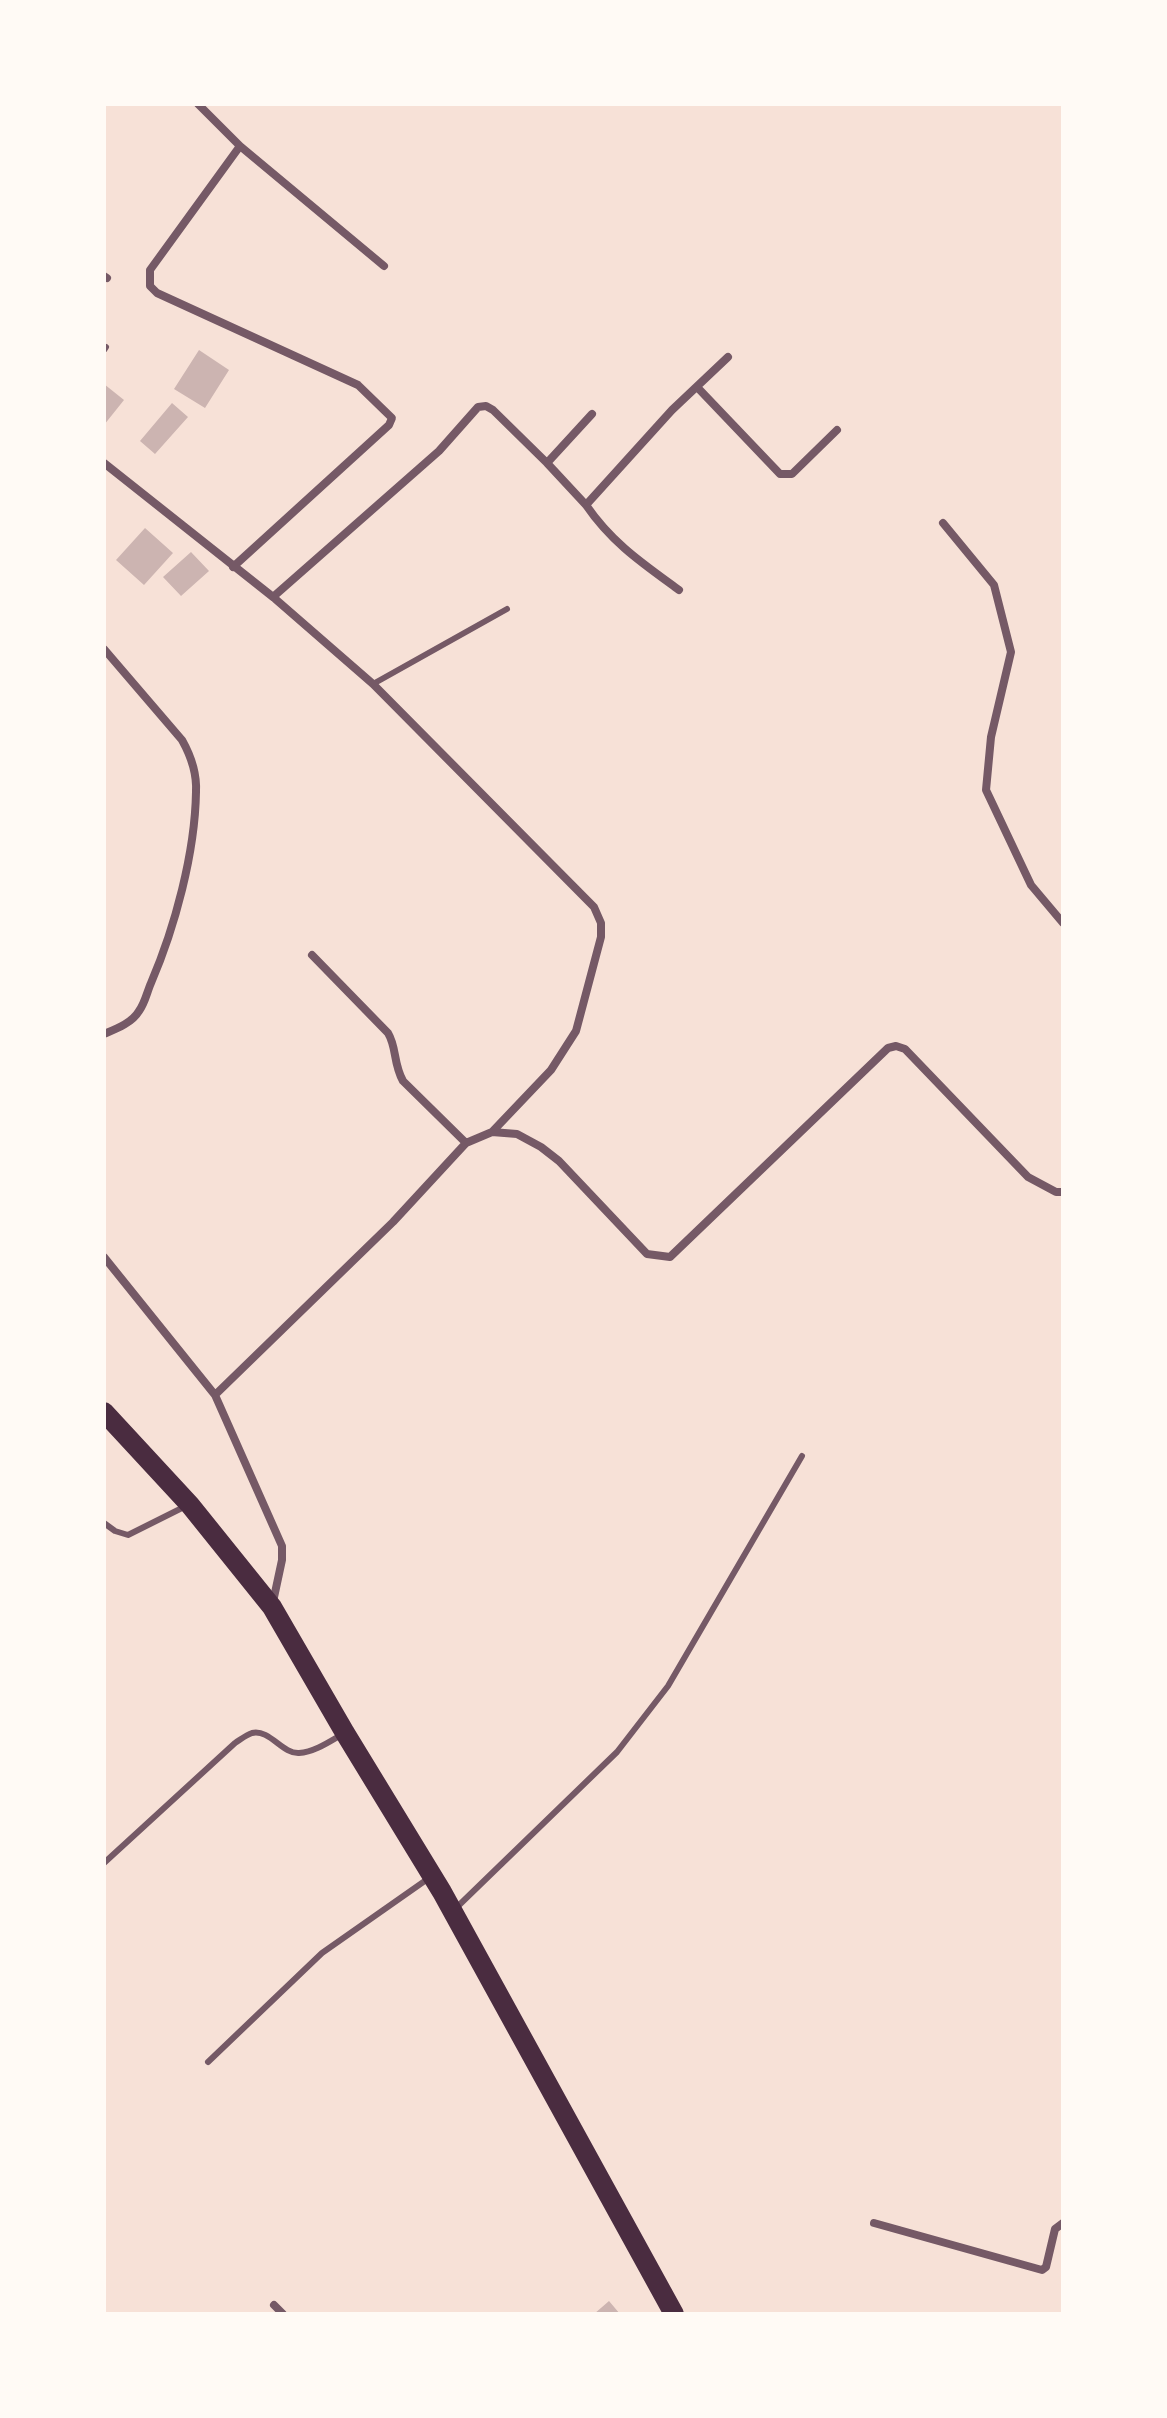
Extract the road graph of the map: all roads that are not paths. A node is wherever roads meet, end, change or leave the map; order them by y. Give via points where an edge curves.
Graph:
1 (198, 104) edge
2 (240, 146) junction
3 (384, 266) dead end
4 (728, 357) dead end
5 (697, 387) junction
6 (592, 414) dead end
7 (837, 430) dead end
8 (104, 463) edge
9 (547, 463) junction
10 (586, 505) junction
11 (943, 523) dead end
12 (233, 567) junction
13 (679, 590) dead end
14 (273, 597) junction
15 (507, 609) dead end
16 (104, 649) edge
17 (373, 684) junction
18 (1063, 923) edge
19 (312, 955) dead end
20 (104, 1034) edge
21 (492, 1132) junction
22 (466, 1143) junction
23 (1063, 1192) edge
24 (104, 1257) edge
25 (215, 1395) junction
26 (104, 1412) edge
27 (802, 1456) dead end
28 (190, 1505) junction
29 (104, 1523) edge
30 (272, 1607) junction
31 (345, 1733) junction
32 (104, 1863) edge
33 (433, 1875) junction
34 (452, 1911) junction
35 (208, 2062) dead end
36 (874, 2223) dead end
37 (1063, 2223) edge
38 (274, 2305) dead end
39 (283, 2314) edge
40 (674, 2314) edge

1 - 2 street
2 - 3 street
2 - 12 street via 150,270 150,286 358,385 392,418
4 - 5 street
5 - 7 street via 780,474 792,474
5 - 10 street
6 - 9 street
8 - 12 street
9 - 10 street
9 - 14 street via 493,410 478,407 439,451
10 - 13 street via 612,539
11 - 18 street via 994,585 1011,652 991,737 986,790 1031,885
12 - 14 street
14 - 17 street
15 - 17 lane
16 - 20 street via 182,740 196,790 169,940 139,1013
17 - 21 street via 594,907 601,923 576,1031 551,1070
19 - 22 street via 388,1033 403,1081
21 - 22 street
21 - 23 street via 517,1134 541,1147 647,1254 670,1257 896,1046 905,1049 1028,1177
22 - 25 street via 393,1222
24 - 25 street
25 - 30 street via 282,1546
26 - 28 main road
27 - 34 lane via 668,1686 643,1719 617,1752
28 - 29 lane via 128,1535
28 - 30 main road
30 - 31 main road
31 - 32 lane via 301,1753 251,1733
31 - 33 main road
33 - 34 main road
33 - 35 lane via 322,1953
34 - 40 main road
36 - 37 street via 1042,2270 1055,2229
38 - 39 street

